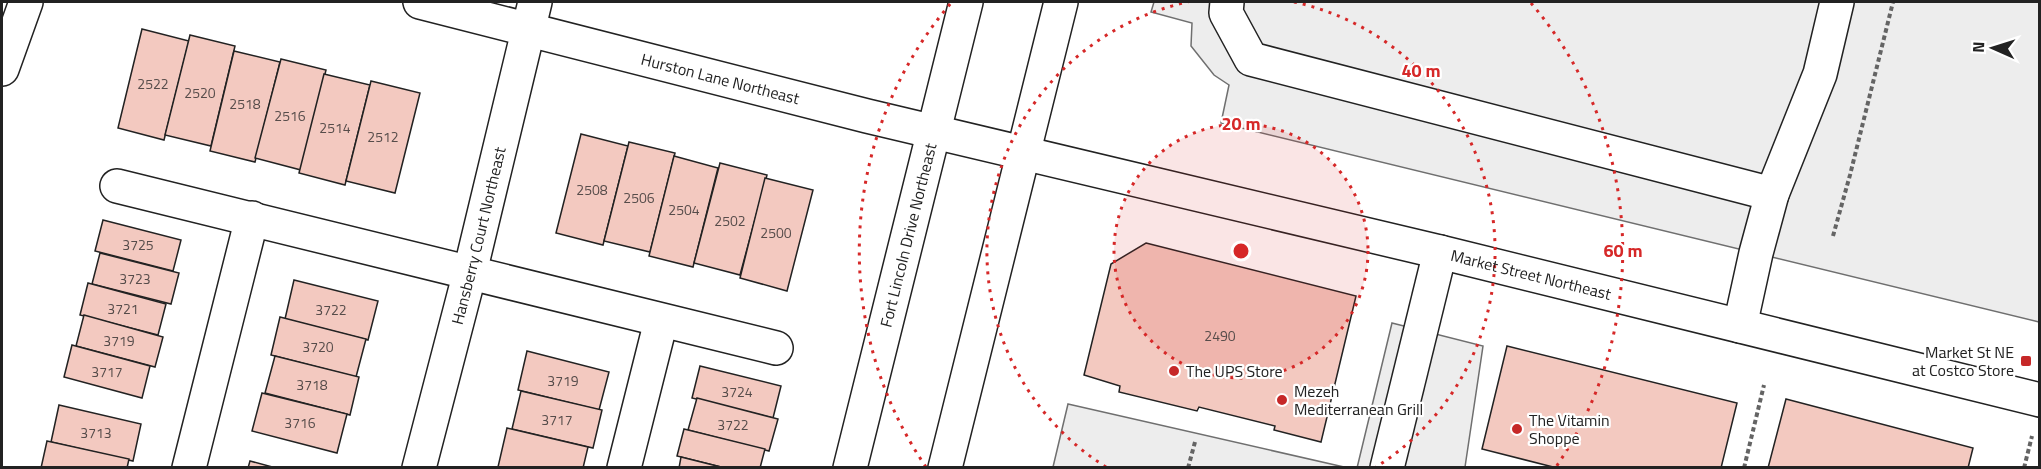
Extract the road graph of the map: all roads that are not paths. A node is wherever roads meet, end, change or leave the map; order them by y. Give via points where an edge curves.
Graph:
1 (26, 2) edge
2 (420, 2) edge
3 (966, 2) edge
4 (1061, 2) edge
5 (1227, 2) edge
6 (1837, 2) edge
7 (532, 15) edge
8 (2, 69) edge
9 (934, 132) junction
10 (1024, 153) junction
11 (117, 186) dead end
12 (1772, 194) junction
13 (252, 218) junction
14 (1440, 252) junction
15 (470, 272) junction
16 (661, 321) junction
17 (1740, 326) junction
18 (776, 348) dead end
19 (2037, 415) edge
20 (189, 468) edge
21 (419, 468) edge
22 (624, 468) edge
23 (850, 468) edge
24 (945, 468) edge
25 (1387, 468) edge

1 - 8 street
2 - 7 street, Hurston Lane Northeast
3 - 9 street, Fort Lincoln Drive Northeast
4 - 10 street
5 - 12 street via 1226,13 1251,59
6 - 12 street via 1820,74
7 - 9 street, Hurston Lane Northeast
7 - 15 street, Hansberry Court Northeast
9 - 10 street, Hurston Lane Northeast
9 - 23 street, Fort Lincoln Drive Northeast
10 - 14 street, Market Street Northeast
10 - 24 street
11 - 13 street
12 - 17 street
13 - 15 street
13 - 20 street
14 - 17 street, Market Street Northeast
14 - 25 street
15 - 16 street
15 - 21 street, Hansberry Court Northeast
16 - 18 street
16 - 22 street
17 - 19 street, Market Street Northeast

